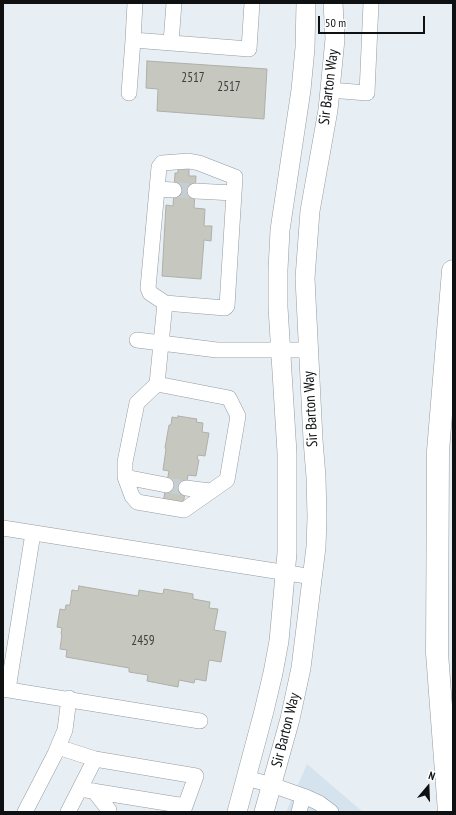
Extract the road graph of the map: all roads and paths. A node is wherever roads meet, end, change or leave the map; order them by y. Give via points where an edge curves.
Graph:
1 (135, 3) edge
2 (174, 3) edge
3 (252, 3) edge
4 (306, 3) edge
5 (333, 3) edge
6 (371, 3) edge
7 (382, 3) edge
8 (370, 22) junction
9 (132, 40) junction
10 (171, 43) junction
11 (330, 90) junction
12 (129, 93) dead end
13 (157, 189) junction
14 (174, 190) tunnel mouth
15 (195, 191) tunnel mouth
16 (234, 193) junction
17 (453, 271) edge
18 (165, 304) junction
19 (137, 340) dead end
20 (162, 344) junction
21 (280, 350) junction
22 (308, 350) junction
23 (157, 384) junction
24 (125, 470) junction
25 (166, 485) tunnel mouth
26 (186, 488) tunnel mouth
27 (210, 491) junction
28 (3, 528) edge
29 (33, 533) junction
30 (285, 573) junction
31 (313, 577) junction
32 (6, 689) edge
33 (69, 698) junction
34 (200, 721) dead end
35 (58, 747) junction
36 (95, 759) junction
37 (246, 778) junction
38 (272, 785) junction
39 (87, 790) junction
40 (303, 796) junction
41 (184, 809) edge
42 (109, 810) dead end
43 (25, 812) edge
44 (68, 812) edge
45 (237, 812) edge
46 (264, 812) edge
47 (299, 812) edge
48 (331, 812) edge
49 (449, 812) edge

1 - 9 street
2 - 10 street
3 - 10 street via 249,49
4 - 21 main road, Sir Barton Way via 301,90 280,230
5 - 11 main road, Sir Barton Way via 334,39
6 - 8 street
7 - 8 street
8 - 11 street via 366,92
9 - 10 street
9 - 12 street
11 - 22 main road, Sir Barton Way via 307,241 305,278
13 - 14 street
13 - 16 street via 159,168 162,163 189,161 235,177
13 - 18 street via 148,288 150,293
15 - 16 street
16 - 18 street via 228,306 226,308
17 - 49 highway via 438,451 437,654
18 - 20 street
19 - 20 street
20 - 21 street via 217,350
20 - 23 street
21 - 22 street
21 - 30 main road, Sir Barton Way via 288,496 288,553
22 - 31 main road, Sir Barton Way via 317,510
23 - 24 street via 137,403
23 - 27 street via 229,398 238,416 227,480
24 - 25 street
24 - 27 street via 132,496 137,502 184,510
26 - 27 street
28 - 29 street
29 - 30 street
29 - 32 street
30 - 31 street
30 - 37 main road, Sir Barton Way via 273,672
31 - 38 main road, Sir Barton Way via 301,668
32 - 33 street
33 - 34 street
33 - 35 street via 65,730
35 - 36 street
35 - 43 street
36 - 39 street
36 - 41 street via 196,776
37 - 38 street
37 - 45 main road, Sir Barton Way
38 - 40 street
38 - 46 main road, Sir Barton Way
39 - 41 street
39 - 42 street
39 - 44 street
40 - 47 street
40 - 48 street

